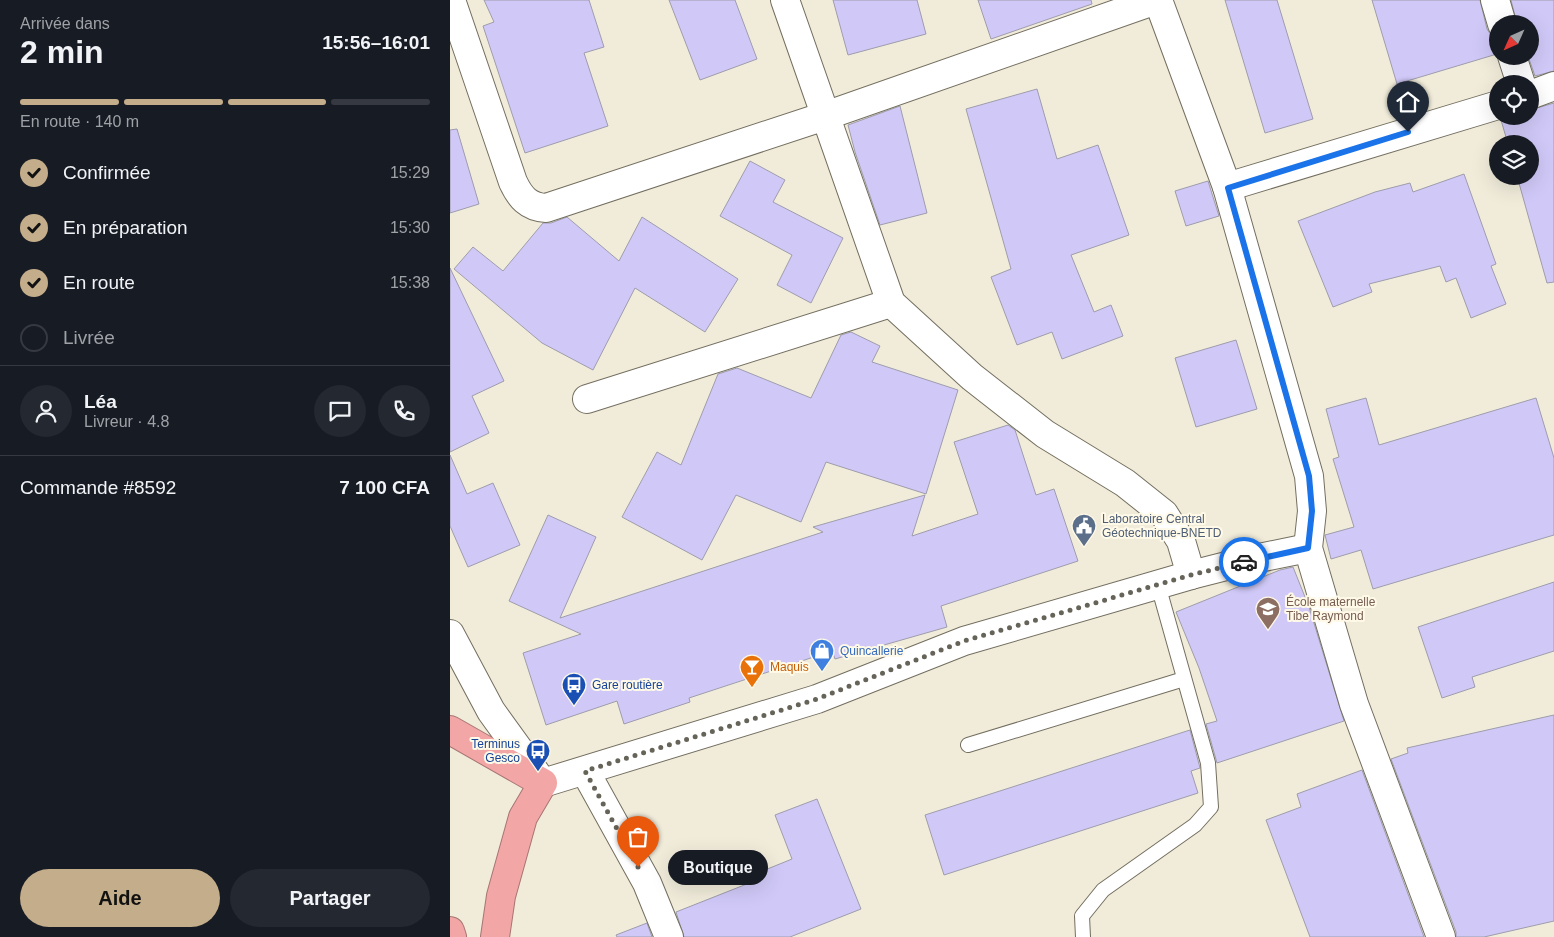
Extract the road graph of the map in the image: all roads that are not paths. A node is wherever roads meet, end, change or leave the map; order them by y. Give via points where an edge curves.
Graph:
1 (451, 0) edge
2 (785, 0) edge
3 (1157, 0) edge
4 (1494, 0) edge
5 (1499, 15) edge
6 (1554, 86) edge
7 (1539, 92) edge
8 (1489, 108) edge
9 (824, 116) junction
10 (1228, 188) junction
11 (891, 303) junction
12 (587, 399) dead end
13 (1308, 548) junction
14 (1191, 575) junction
15 (1158, 585) junction
16 (450, 634) edge
17 (1184, 679) junction
18 (450, 730) edge
19 (968, 745) dead end
20 (585, 771) junction
21 (543, 783) junction
22 (450, 931) edge
23 (452, 937) edge
24 (495, 937) edge
25 (670, 937) edge
26 (1083, 937) edge
27 (1440, 937) edge

1 - 9 street via 513,182 526,202 537,207 546,208
2 - 9 street
3 - 9 street
3 - 10 street
4 - 5 street
6 - 7 street
8 - 10 street
9 - 11 street
10 - 13 street via 1309,476 1312,511
11 - 12 street
11 - 14 street via 972,377 1045,434 1125,483 1164,514 1181,541
13 - 14 street
13 - 27 street via 1354,704
14 - 15 street
15 - 17 lane
15 - 20 street via 964,641 817,699
16 - 21 street via 491,711
17 - 19 lane
17 - 26 lane via 1208,763 1212,806 1195,825 1104,890 1082,916
18 - 21 highway
20 - 21 street
20 - 25 street via 647,883
21 - 24 highway via 523,817 501,896
22 - 23 highway

